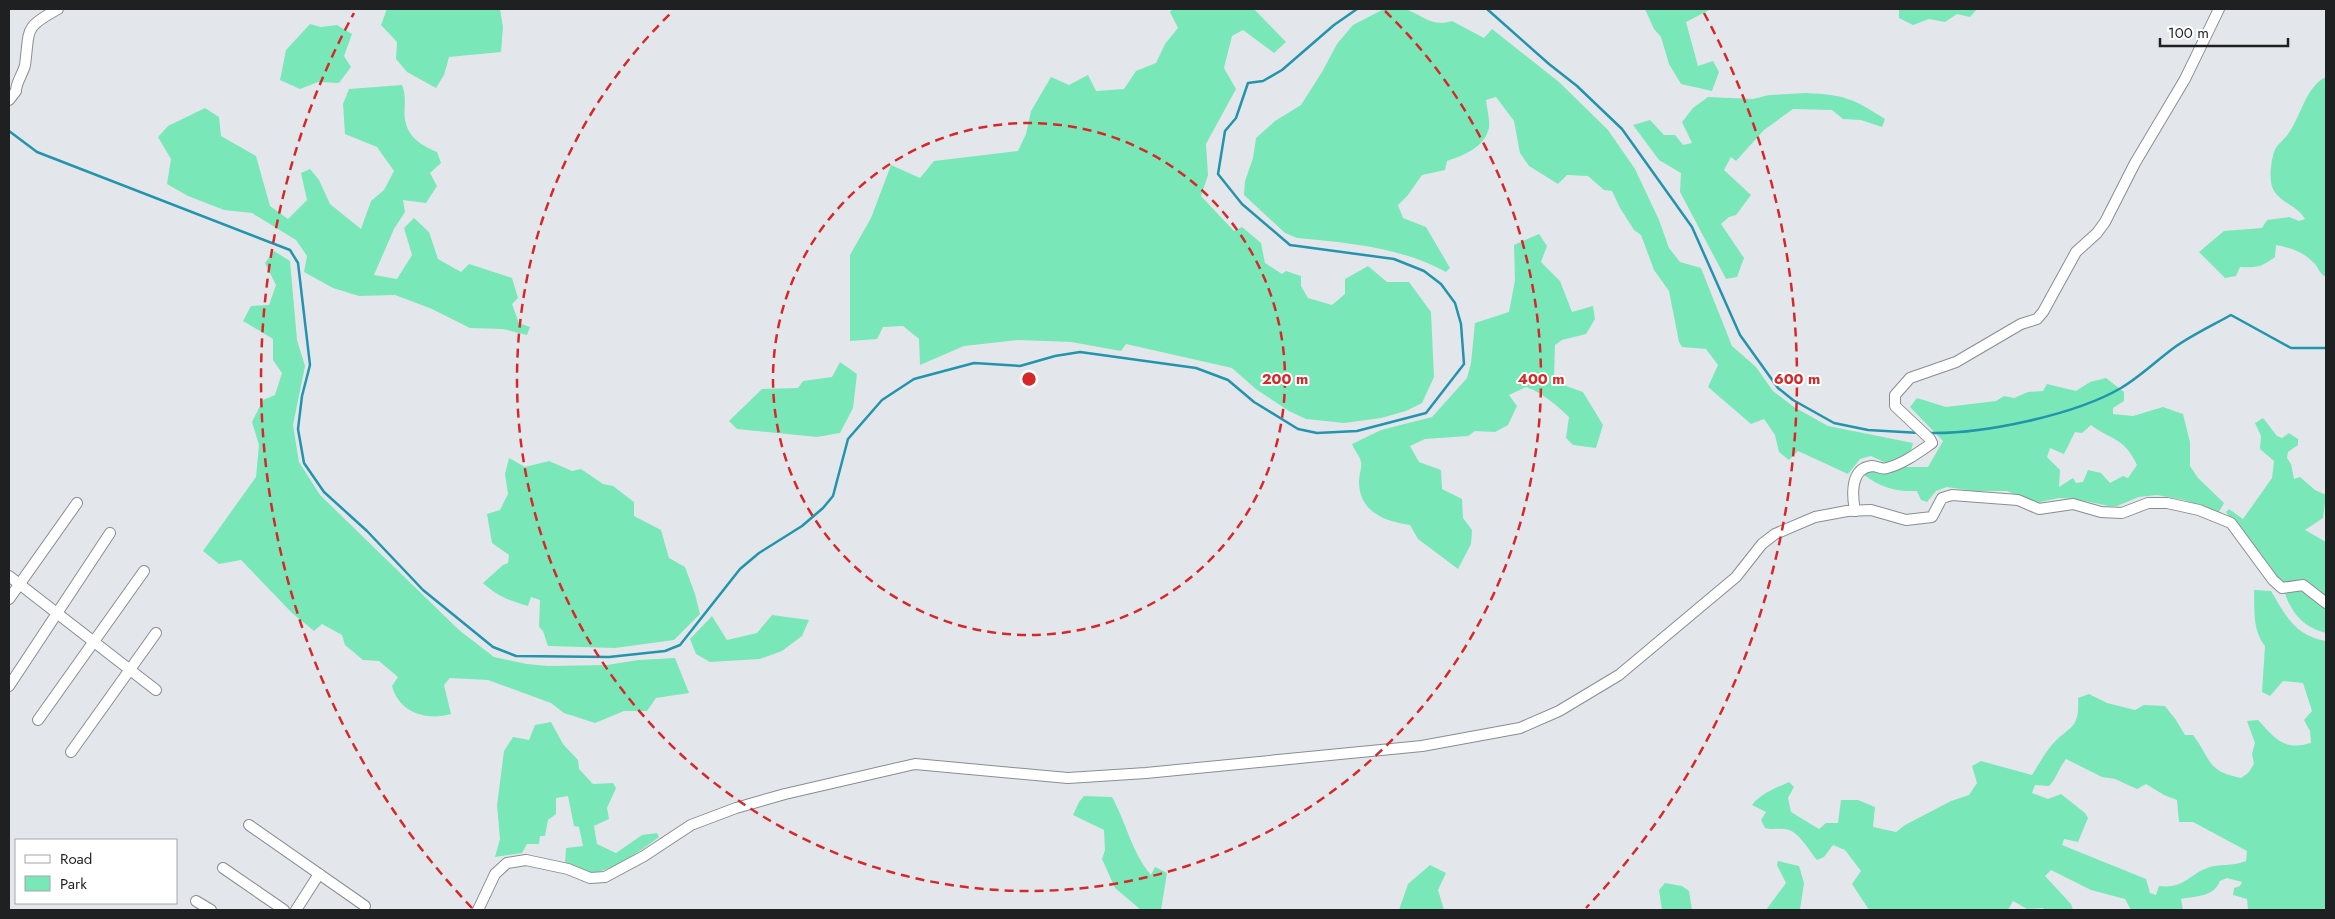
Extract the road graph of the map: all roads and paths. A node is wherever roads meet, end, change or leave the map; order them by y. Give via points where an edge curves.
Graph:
1 (58, 9) edge
2 (2219, 9) edge
3 (9, 100) edge
4 (77, 503) dead end
5 (1855, 511) junction
6 (110, 533) dead end
7 (144, 571) dead end
8 (9, 576) edge
9 (19, 584) junction
10 (9, 599) edge
11 (2326, 603) edge
12 (57, 613) junction
13 (156, 633) dead end
14 (94, 642) junction
15 (130, 670) junction
16 (9, 686) edge
17 (156, 690) dead end
18 (38, 720) dead end
19 (72, 752) dead end
20 (249, 825) dead end
21 (223, 868) dead end
22 (319, 874) junction
23 (196, 901) dead end
24 (365, 906) dead end
25 (211, 910) edge
26 (284, 910) edge
27 (296, 910) edge
28 (478, 910) edge

1 - 3 street via 30,28 25,66 16,91
2 - 5 street via 2185,78 2105,222 2076,252 2043,312 2037,319 2021,324 1956,362 1920,373 1895,395 1895,406 1932,443 1896,465 1885,469 1873,466 1862,469 1853,486
4 - 9 street
5 - 11 street via 1871,510 1906,520 1921,520 1932,517 1942,498 1952,495 2018,500 2039,509 2074,504 2101,512 2122,513 2148,503 2167,503 2199,510 2231,523 2272,580 2282,588 2303,585
5 - 28 street via 1815,518 1775,534 1762,544 1736,577 1619,675 1559,711 1520,728 1422,746 1146,774 1068,778 915,764 736,808 691,825 605,877 590,878 568,869 526,860 508,863 496,874
6 - 12 street
7 - 14 street
8 - 9 street
9 - 10 street
9 - 12 street
12 - 14 street
12 - 16 street
13 - 15 street
14 - 15 street
14 - 18 street
15 - 17 street
15 - 19 street
20 - 22 street
21 - 26 street
22 - 24 street
22 - 27 street
23 - 25 street

